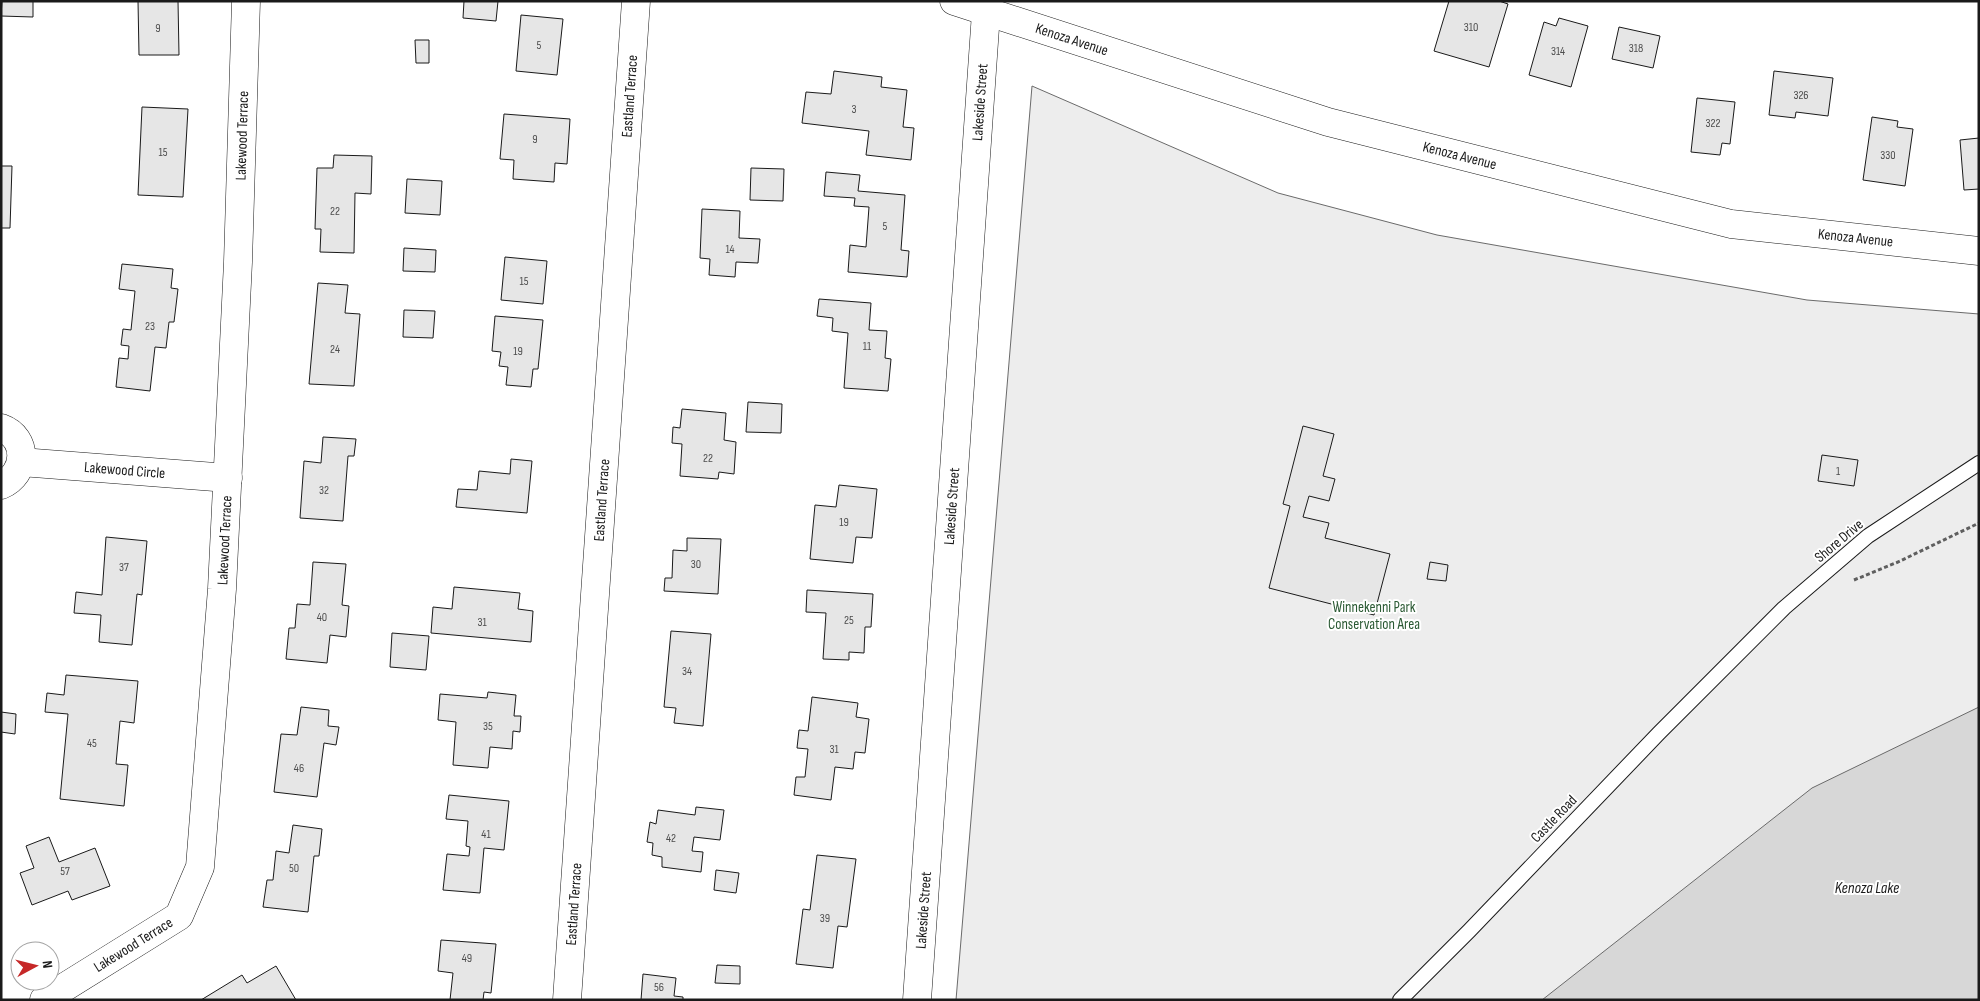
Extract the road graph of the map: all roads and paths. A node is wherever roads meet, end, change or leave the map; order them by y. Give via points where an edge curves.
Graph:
1 (246, 1) edge
2 (636, 1) edge
3 (954, 1) edge
4 (986, 12) junction
5 (1979, 251) edge
6 (1, 428) edge
7 (21, 462) junction
8 (1979, 463) edge
9 (228, 478) junction
10 (1, 485) edge
11 (1979, 523) edge
12 (1845, 583) dead end
13 (1732, 660) joint
14 (44, 1000) edge
15 (567, 1000) edge
16 (917, 1000) edge
17 (1400, 1000) edge

1 - 9 street, Lakewood Terrace
2 - 15 street, Eastland Terrace
3 - 4 street, Kenoza Avenue
4 - 5 street, Kenoza Avenue via 1328,122 1731,224
4 - 16 street, Lakeside Street
6 - 7 street via 19,443
7 - 9 street, Lakewood Circle
7 - 10 street via 12,479
8 - 13 lane, Shore Drive via 1868,536 1784,608
9 - 14 street, Lakewood Terrace via 200,867 179,916
11 - 12 path
13 - 17 lane, Castle Road

